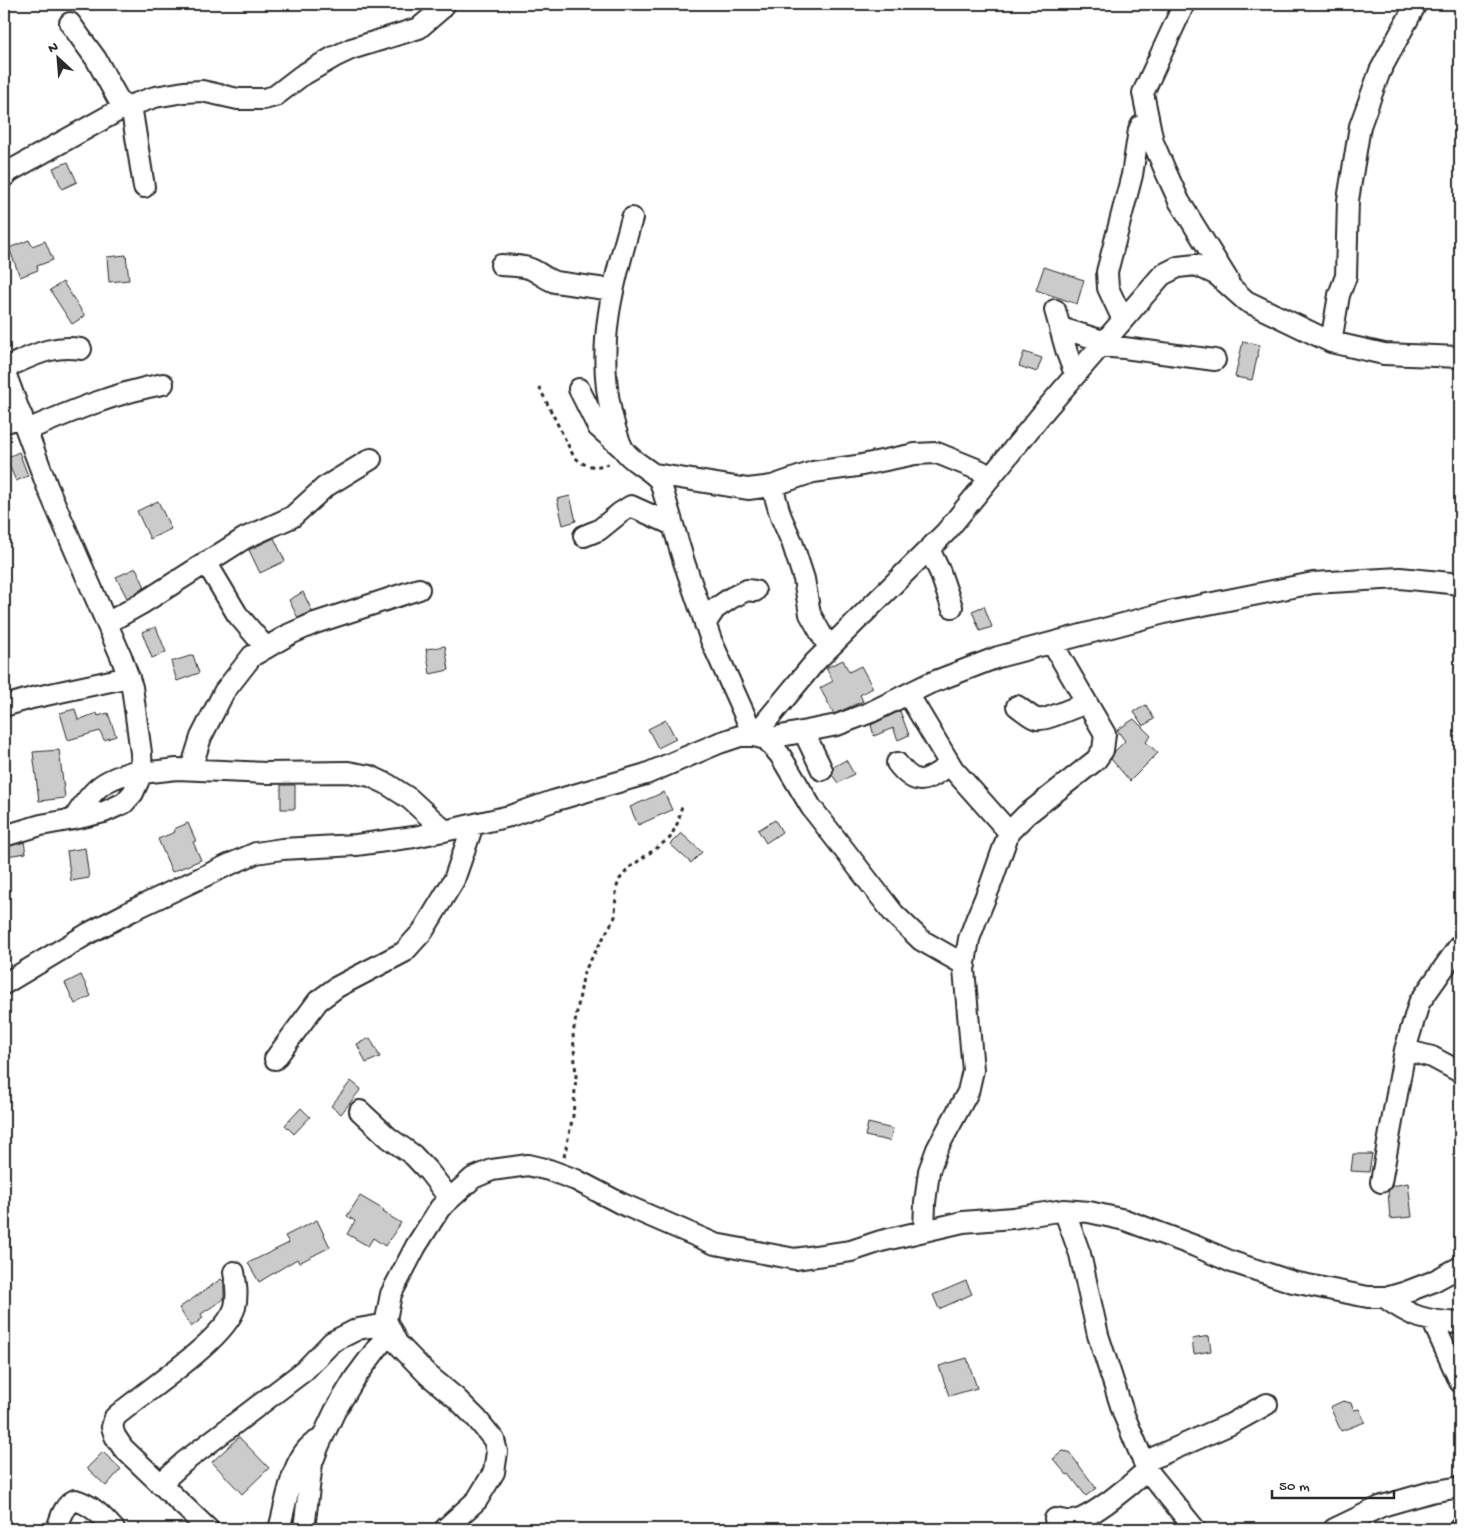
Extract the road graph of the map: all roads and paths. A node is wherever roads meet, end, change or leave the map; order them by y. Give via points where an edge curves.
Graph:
1 (445, 4) edge
2 (1184, 4) edge
3 (1416, 4) edge
4 (70, 23) dead end
5 (127, 106) junction
6 (1149, 124) junction
7 (4, 177) edge
8 (144, 187) dead end
9 (632, 218) dead end
10 (501, 265) dead end
11 (1232, 288) junction
12 (613, 290) junction
13 (1123, 320) junction
14 (1331, 342) junction
15 (1101, 344) junction
16 (81, 349) dead end
17 (1460, 357) edge
18 (1214, 360) dead end
19 (4, 369) edge
20 (1075, 374) junction
21 (163, 384) dead end
22 (539, 387) dead end
23 (579, 389) dead end
24 (18, 423) edge
25 (628, 454) junction
26 (371, 459) dead end
27 (655, 474) junction
28 (991, 477) junction
29 (772, 486) junction
30 (673, 525) junction
31 (584, 536) dead end
32 (929, 549) junction
33 (206, 562) junction
34 (1460, 584) edge
35 (419, 589) dead end
36 (755, 591) dead end
37 (952, 607) dead end
38 (107, 623) junction
39 (705, 624) junction
40 (1052, 643) junction
41 (266, 648) junction
42 (829, 648) junction
43 (129, 677) junction
44 (908, 694) junction
45 (1087, 703) junction
46 (4, 706) edge
47 (1016, 706) dead end
48 (804, 732) junction
49 (760, 738) junction
50 (897, 763) dead end
51 (950, 765) junction
52 (191, 769) junction
53 (822, 770) dead end
54 (142, 771) junction
55 (682, 805) dead end
56 (74, 819) junction
57 (473, 825) junction
58 (445, 831) junction
59 (1009, 832) junction
60 (4, 836) edge
61 (1460, 945) edge
62 (965, 965) junction
63 (4, 984) edge
64 (1406, 1050) junction
65 (275, 1059) dead end
66 (1460, 1072) edge
67 (360, 1111) dead end
68 (560, 1174) junction
69 (1381, 1182) dead end
70 (450, 1199) junction
71 (1064, 1210) junction
72 (924, 1231) junction
73 (1460, 1267) edge
74 (234, 1272) dead end
75 (1384, 1297) junction
76 (1433, 1322) junction
77 (1460, 1323) edge
78 (389, 1327) junction
79 (1460, 1382) edge
80 (1267, 1404) dead end
81 (321, 1440) junction
82 (1146, 1466) junction
83 (160, 1484) junction
84 (1460, 1487) edge
85 (1055, 1518) dead end
86 (57, 1529) edge
87 (114, 1529) edge
88 (208, 1529) edge
89 (279, 1529) edge
90 (304, 1529) edge
91 (445, 1529) edge
92 (1195, 1529) edge
93 (1334, 1529) edge

1 - 5 street via 419,28 351,49 300,76 275,96 238,99 202,91 184,92
2 - 6 street via 1144,93
3 - 14 street via 1380,71 1360,126 1348,200 1346,276 1338,295
4 - 5 street
5 - 7 street via 10,170
5 - 8 street
6 - 11 street via 1153,142 1179,201
6 - 13 street via 1139,130 1132,175 1108,272 1108,288
9 - 12 street
10 - 12 street via 533,270 555,282
11 - 13 street via 1196,264 1178,267 1162,275
11 - 14 street via 1246,301
12 - 25 street via 605,332 604,366 614,426
13 - 15 street
14 - 17 street via 1384,354
15 - 18 street
15 - 20 street
15 - 20 street via 1058,319
16 - 19 street via 58,348 42,352
19 - 24 street
20 - 28 street
21 - 24 street via 131,390 62,415
22 - 25 path via 579,462 596,468
23 - 25 street via 598,427
24 - 38 street
25 - 27 street
26 - 33 street via 324,487 292,517 245,538
27 - 29 street via 748,490
27 - 30 street
28 - 29 street via 937,453 926,453 813,472
28 - 32 street
29 - 42 street via 804,579 810,614
30 - 31 street via 631,506 599,530
30 - 39 street
32 - 37 street
32 - 42 street
33 - 38 street
33 - 41 street via 237,614
34 - 40 street via 1400,578 1314,583 1168,612
35 - 41 street via 314,624
36 - 39 street via 746,590 731,598 715,609
38 - 43 street
39 - 49 street
40 - 44 street via 998,658
40 - 45 street
41 - 52 street via 252,656 224,692 201,737
42 - 49 street via 815,662
43 - 46 street
43 - 54 street
44 - 48 street via 837,725
44 - 51 street
45 - 47 street via 1042,719
45 - 59 street via 1105,734 1103,750 1096,760
48 - 49 street
48 - 53 street
49 - 57 street via 740,736 720,742 646,774
49 - 62 street via 780,755 811,807 894,914 921,940
50 - 51 street via 909,777 920,781
51 - 59 street
52 - 54 street
52 - 58 street via 266,773 348,772 370,776 410,799
54 - 56 street via 101,784
54 - 56 street via 133,793 124,803
55 - 68 path via 670,838 629,868 619,880 615,917 584,972 573,1034 576,1077 573,1116
56 - 60 street
57 - 58 street
57 - 65 street via 454,880 423,931 404,952 337,986 318,1001
58 - 63 street via 356,845 256,853 89,933
59 - 62 street via 969,938
61 - 64 street via 1419,1003
62 - 72 street via 973,1070 968,1092 936,1149 929,1171
64 - 66 street via 1432,1057
64 - 69 street
67 - 70 street via 388,1138 413,1155
68 - 70 street via 528,1164 492,1170 473,1178
68 - 72 street via 715,1244 784,1258 851,1251
70 - 78 street via 429,1224 391,1294 386,1320
71 - 72 street via 963,1222
71 - 75 street via 1125,1220 1293,1282 1368,1297
71 - 82 street via 1080,1254 1098,1335 1124,1415
73 - 75 street via 1432,1282
74 - 83 street via 235,1307 223,1326 200,1350 116,1417 112,1427 123,1448
75 - 76 street via 1416,1317
76 - 77 street
76 - 79 street
78 - 81 street via 340,1403
78 - 83 street via 358,1329 332,1342 304,1371
78 - 91 street via 397,1342 428,1375 456,1398 494,1440 497,1452 494,1472 477,1500
80 - 82 street
81 - 89 street via 307,1448 293,1472
81 - 90 street via 312,1463
82 - 85 street via 1131,1485 1092,1513 1070,1522
82 - 92 street
83 - 88 street
84 - 93 street via 1382,1506
86 - 87 street via 64,1510 75,1500 91,1508

